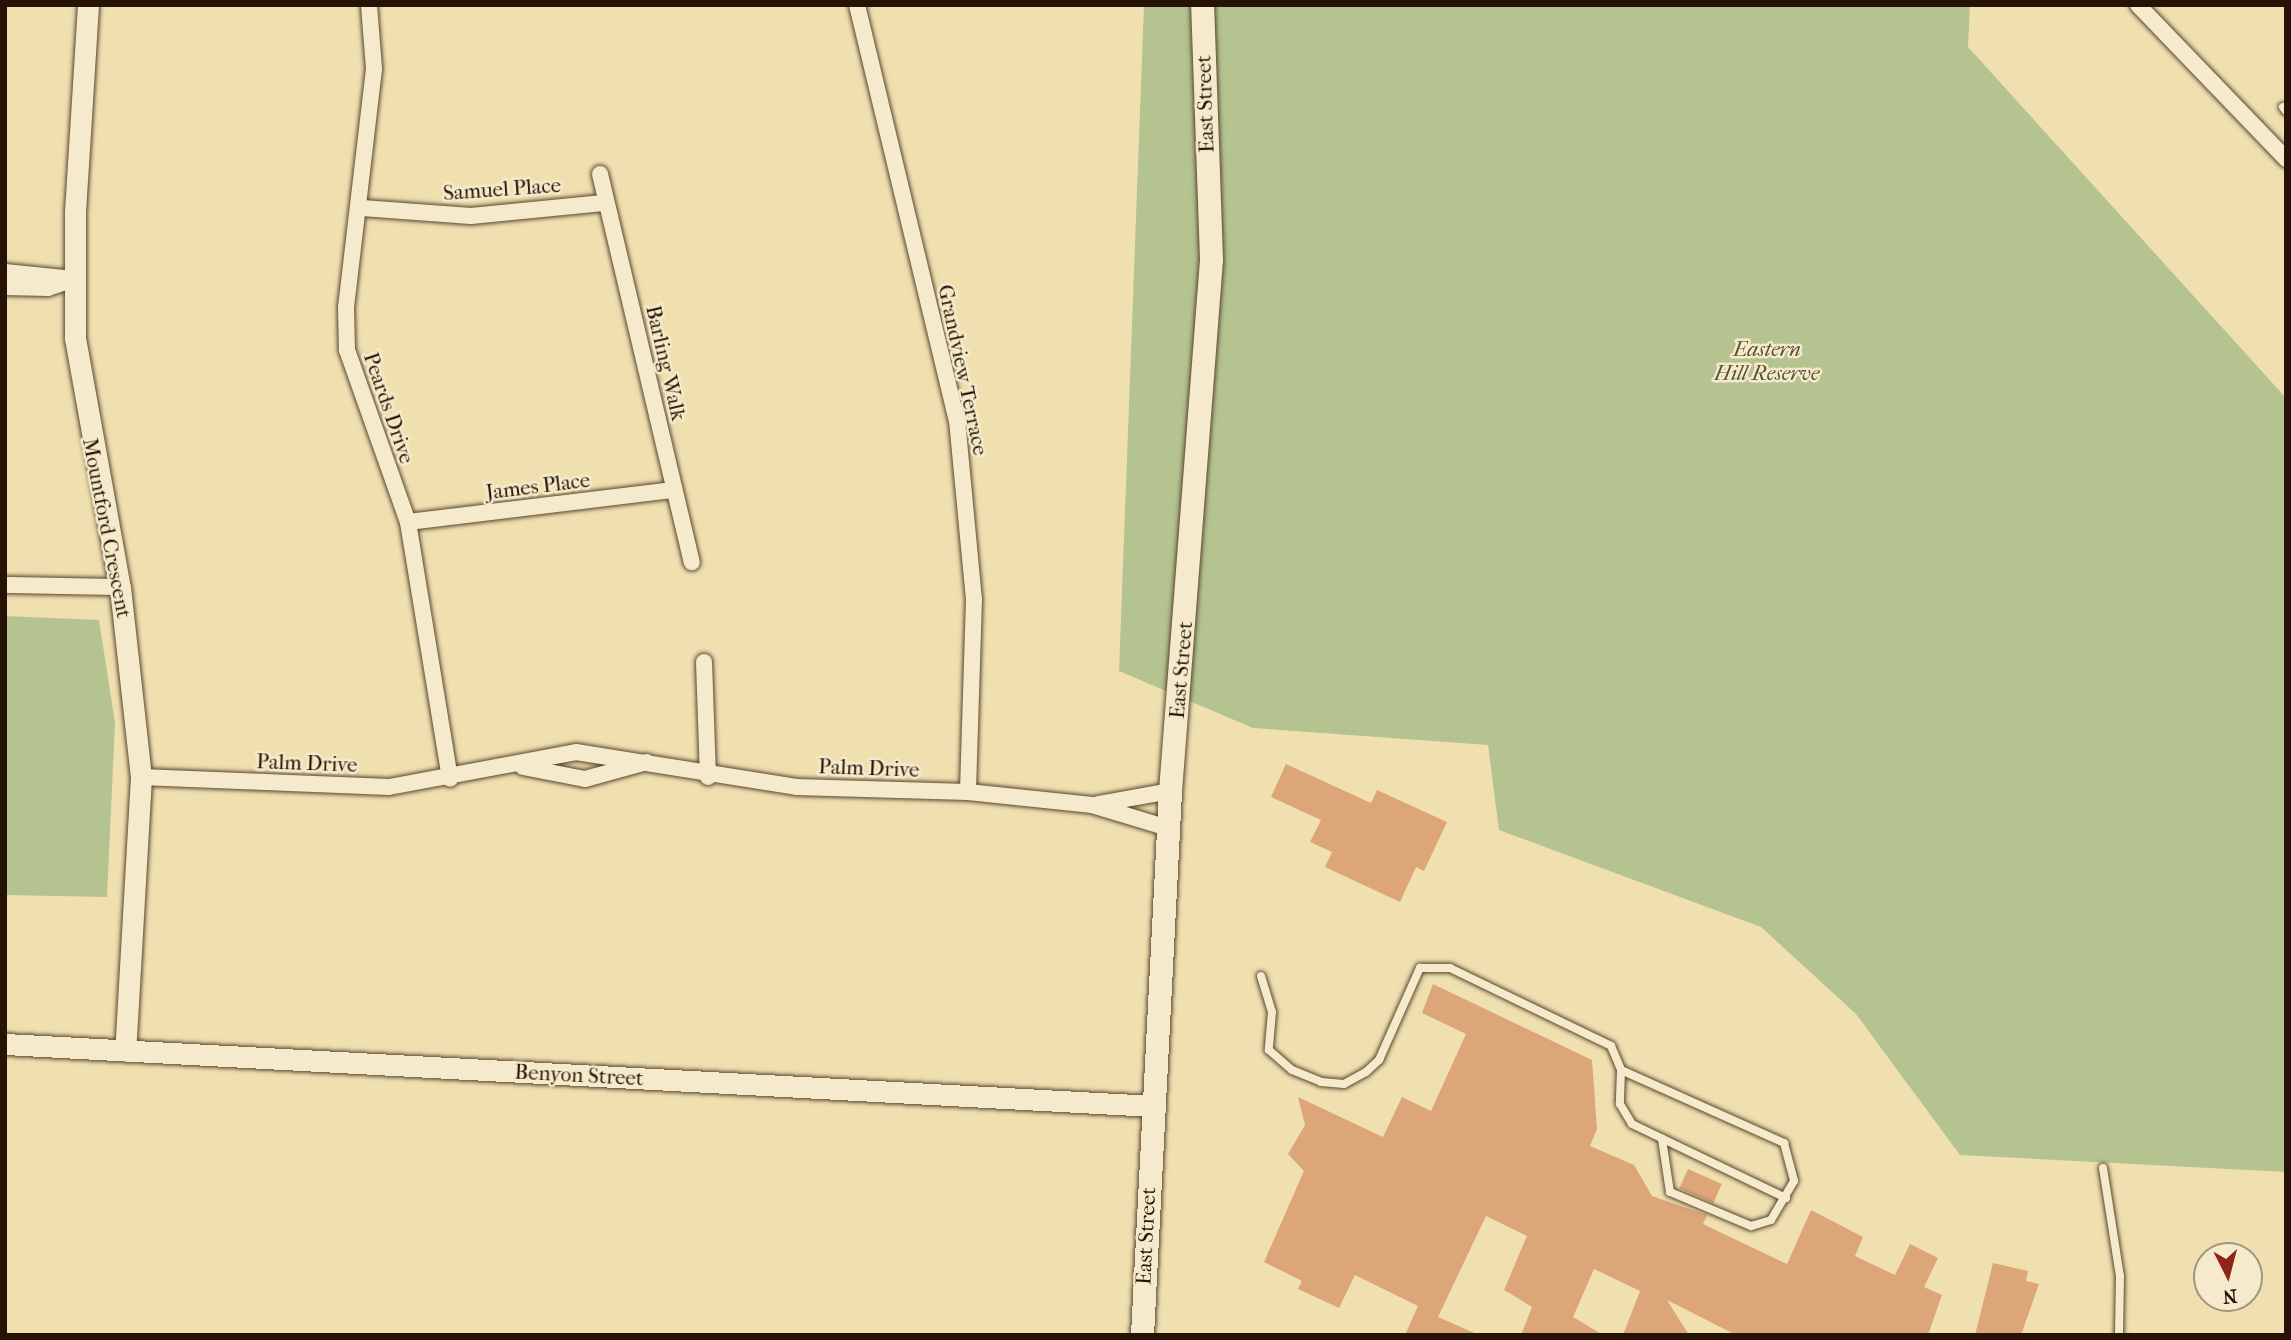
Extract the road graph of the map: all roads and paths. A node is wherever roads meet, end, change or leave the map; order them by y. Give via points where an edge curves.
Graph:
1 (88, 5) edge
2 (369, 5) edge
3 (858, 5) edge
4 (1202, 5) edge
5 (2138, 5) edge
6 (2156, 5) edge
7 (2170, 33) junction
8 (2286, 159) edge
9 (600, 174) dead end
10 (603, 203) junction
11 (362, 208) junction
12 (5, 272) edge
13 (74, 279) junction
14 (5, 288) edge
15 (674, 489) junction
16 (408, 522) junction
17 (692, 562) dead end
18 (5, 585) edge
19 (120, 587) junction
20 (704, 662) dead end
21 (647, 761) junction
22 (510, 766) junction
23 (141, 777) junction
24 (708, 778) junction
25 (450, 779) junction
26 (1170, 791) junction
27 (968, 792) junction
28 (1092, 805) junction
29 (1168, 828) junction
30 (1261, 976) dead end
31 (5, 1044) edge
32 (125, 1051) junction
33 (1621, 1070) junction
34 (1152, 1106) junction
35 (1662, 1139) junction
36 (2103, 1168) dead end
37 (1786, 1198) junction
38 (1142, 1335) edge
39 (2119, 1335) edge

1 - 13 street, Mountford Crescent
2 - 11 street, Peards Drive via 374,69
3 - 27 street, Grandview Terrace via 957,420 974,599
4 - 26 main road, East Street via 1211,259
5 - 7 street
6 - 7 street
7 - 8 street
9 - 10 street, Barling Walk
10 - 11 street, Samuel Place via 471,216
10 - 15 street, Barling Walk
11 - 16 street, Peards Drive via 346,307 347,350
12 - 13 street
13 - 14 street via 48,288
13 - 19 street, Mountford Crescent via 89,442
15 - 16 street, James Place
15 - 17 street, Barling Walk
16 - 25 street, Peards Drive
18 - 19 street
19 - 23 street, Mountford Crescent
20 - 24 street
21 - 22 street, Palm Drive via 576,752
21 - 22 street, Palm Drive via 585,779
21 - 24 street, Palm Drive
22 - 25 street, Palm Drive
23 - 25 street, Palm Drive via 389,787
23 - 32 street, Mountford Crescent
24 - 27 street, Palm Drive
26 - 28 street, Palm Drive
26 - 29 main road, East Street
27 - 28 street, Palm Drive
28 - 29 street, Palm Drive
29 - 34 main road, East Street
30 - 33 lane via 1272,1012 1269,1050 1321,1083 1344,1084 1379,1060 1420,968 1450,968 1611,1046
31 - 32 street, Benyon Street
32 - 34 street, Benyon Street
33 - 35 lane via 1624,1116
33 - 37 lane via 1784,1143 1795,1171
34 - 38 main road, East Street
35 - 37 lane
35 - 37 lane via 1670,1192 1751,1226 1771,1220
36 - 39 lane via 2120,1276

